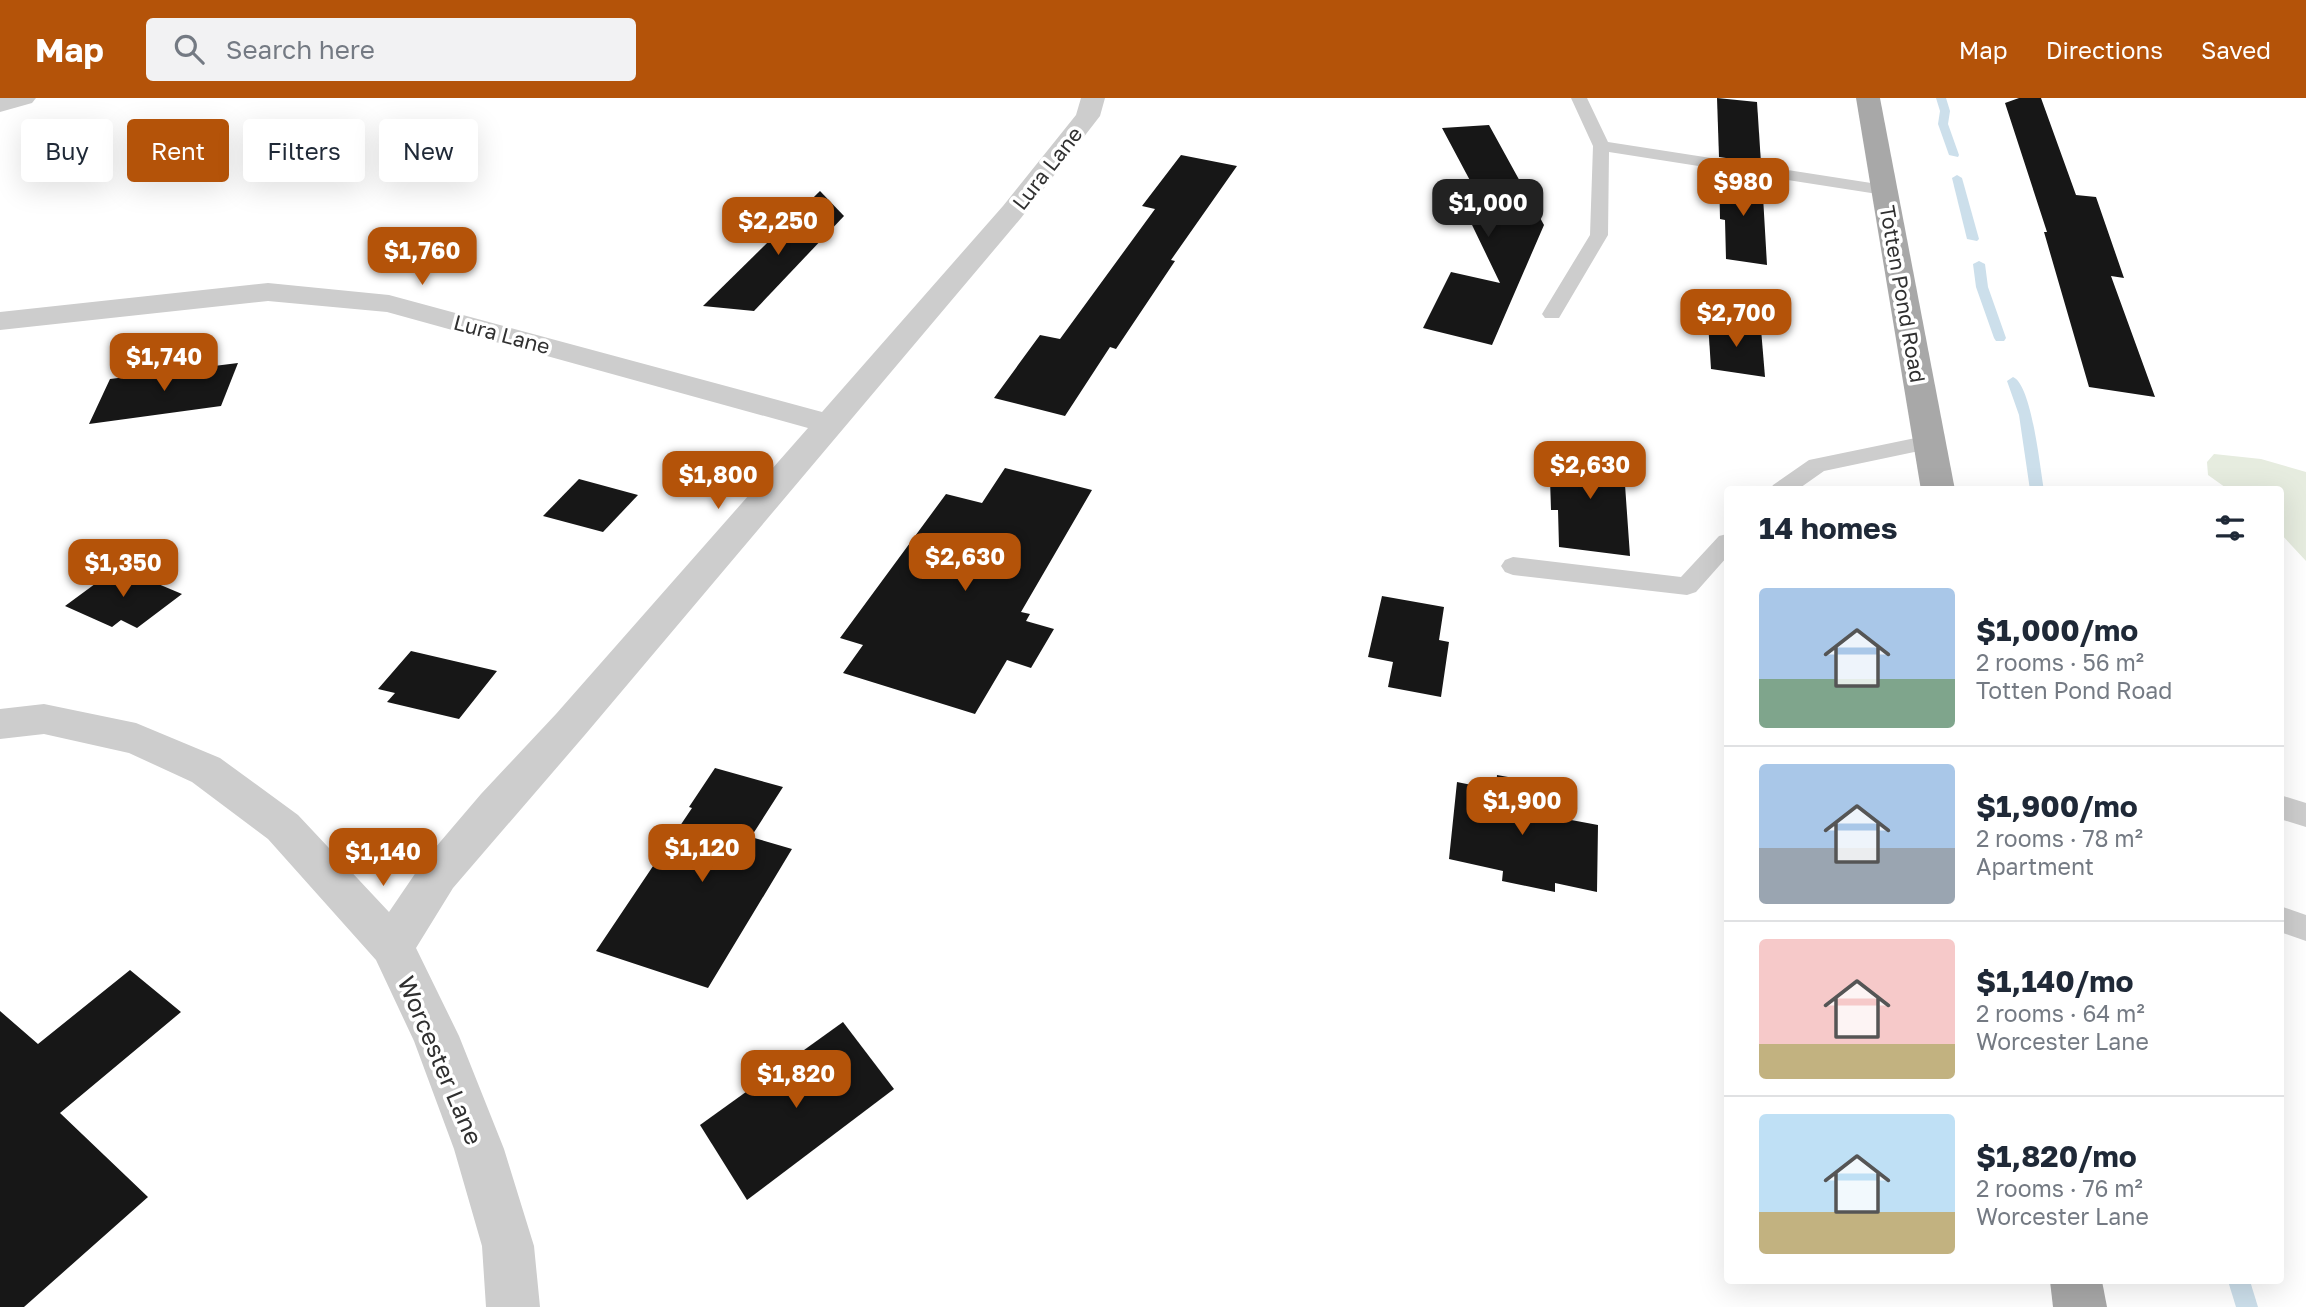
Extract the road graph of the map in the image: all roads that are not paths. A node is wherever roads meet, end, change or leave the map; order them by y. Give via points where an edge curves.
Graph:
1 (24, 98) edge
2 (1093, 98) edge
3 (1579, 98) edge
4 (1868, 98) edge
5 (0, 104) edge
6 (1601, 146) junction
7 (1885, 190) junction
8 (1552, 314) dead end
9 (0, 321) edge
10 (830, 424) junction
11 (1930, 443) junction
12 (1787, 486) edge
13 (1937, 486) edge
14 (1724, 545) edge
15 (1513, 566) dead end
16 (0, 724) edge
17 (2284, 808) edge
18 (2306, 816) edge
19 (2284, 920) edge
20 (2306, 928) edge
21 (392, 946) junction
22 (2076, 1284) edge
23 (513, 1307) edge
24 (2080, 1307) edge

1 - 5 street
2 - 10 street, Lura Lane via 1088,116 1013,212
3 - 6 lane
4 - 7 main road, Totten Pond Road
6 - 7 lane
6 - 8 lane via 1599,235
7 - 11 main road, Totten Pond Road
9 - 10 street, Lura Lane via 268,292 389,304
10 - 21 street, Lura Lane via 438,875
11 - 12 lane via 1817,465
11 - 13 main road, Totten Pond Road
14 - 15 lane via 1687,586
16 - 21 street, Worcester Lane via 44,719 96,730 135,739 206,770 284,827
17 - 18 lane
19 - 20 lane
21 - 23 street, Worcester Lane via 436,1036 479,1149 508,1246
22 - 24 main road

